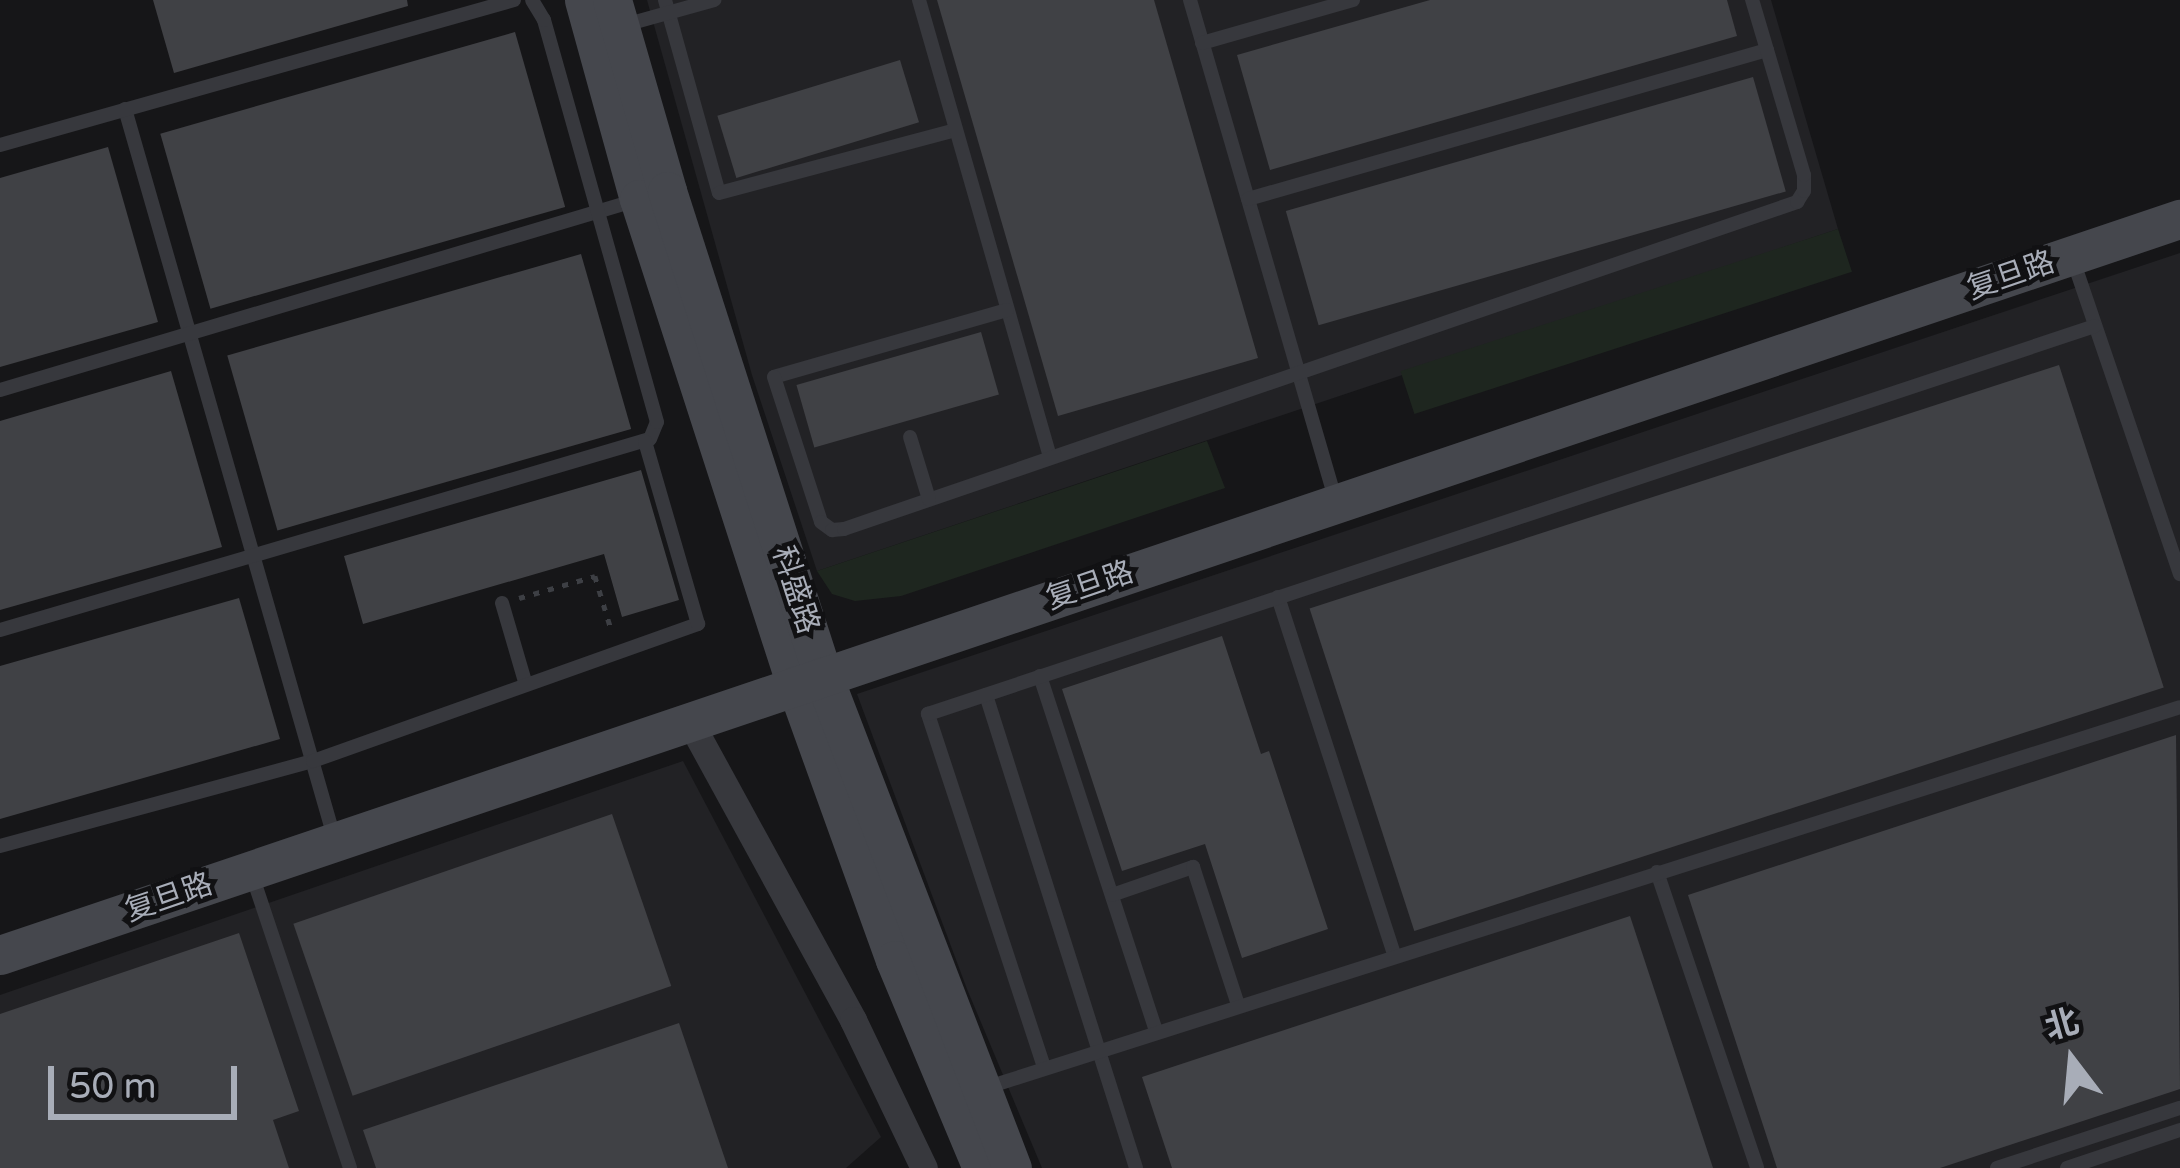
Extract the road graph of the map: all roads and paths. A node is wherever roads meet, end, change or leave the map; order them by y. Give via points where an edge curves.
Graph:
1 (514, 0) edge
2 (532, 0) edge
3 (714, 0) edge
4 (919, 0) edge
5 (1190, 0) edge
6 (1353, 0) edge
7 (1752, 0) edge
8 (666, 6) edge
9 (602, 15) edge
10 (1202, 43) junction
11 (1767, 50) junction
12 (125, 110) junction
13 (956, 130) junction
14 (0, 145) edge
15 (653, 195) junction
16 (1248, 199) junction
17 (598, 212) junction
18 (2180, 219) edge
19 (2071, 256) junction
20 (1007, 310) junction
21 (2095, 326) junction
22 (192, 335) junction
23 (1298, 372) junction
24 (0, 390) edge
25 (910, 436) dead end
26 (645, 442) junction
27 (1049, 458) junction
28 (929, 499) junction
29 (1336, 503) junction
30 (256, 555) junction
31 (2180, 574) edge
32 (1278, 597) junction
33 (502, 603) joint
34 (0, 630) edge
35 (617, 653) junction
36 (1040, 676) junction
37 (810, 680) junction
38 (526, 685) junction
39 (986, 694) junction
40 (2180, 707) edge
41 (690, 722) junction
42 (313, 761) junction
43 (335, 842) junction
44 (0, 847) edge
45 (250, 870) junction
46 (1657, 872) junction
47 (1112, 895) junction
48 (1394, 955) junction
49 (0, 956) edge
50 (1238, 1005) junction
51 (1156, 1030) junction
52 (1097, 1049) junction
53 (1043, 1067) junction
54 (966, 1096) junction
55 (2180, 1108) edge
56 (2180, 1130) edge
57 (350, 1168) edge
58 (924, 1168) edge
59 (982, 1168) edge
60 (1012, 1168) edge
61 (1136, 1168) edge
62 (1757, 1168) edge
63 (1996, 1168) edge
64 (2067, 1168) edge

1 - 12 lane
2 - 17 lane
3 - 8 lane
4 - 13 lane
5 - 10 lane
6 - 10 lane
7 - 11 lane
8 - 9 lane
8 - 13 lane via 718,193
9 - 15 street, 科盛路
10 - 16 lane
11 - 16 lane
11 - 23 lane via 1804,175 1797,202
12 - 14 lane
12 - 22 lane
13 - 20 lane
15 - 17 lane
15 - 37 street, 科盛路
16 - 23 lane
17 - 22 lane
17 - 26 lane via 657,422
18 - 19 street, 复旦路
19 - 21 lane
19 - 29 street, 复旦路
20 - 27 lane
20 - 28 lane via 774,377 814,508 832,530
21 - 31 lane
21 - 32 lane
22 - 24 lane
22 - 30 lane
23 - 27 lane
23 - 29 lane
25 - 28 lane
26 - 30 lane
26 - 35 lane via 698,624
27 - 28 lane
29 - 37 street, 复旦路
30 - 34 lane
30 - 42 lane
32 - 36 lane
32 - 48 lane
33 - 35 path via 595,576
33 - 38 lane
35 - 38 lane
36 - 39 lane
36 - 47 lane
37 - 41 street, 复旦路
37 - 54 street, 科盛路
38 - 42 lane
39 - 52 lane
39 - 53 lane via 928,714
40 - 46 lane
41 - 43 street, 复旦路
41 - 58 street
42 - 43 lane
42 - 44 lane
43 - 45 street, 复旦路
45 - 49 street, 复旦路
45 - 57 lane
46 - 48 lane
46 - 62 lane
47 - 50 lane via 1193,868
47 - 51 lane
48 - 50 lane
50 - 51 lane
51 - 52 lane
52 - 53 lane
52 - 61 lane
53 - 54 lane
54 - 59 street, 科盛路
54 - 60 street, 科盛路
55 - 63 lane
56 - 64 lane

